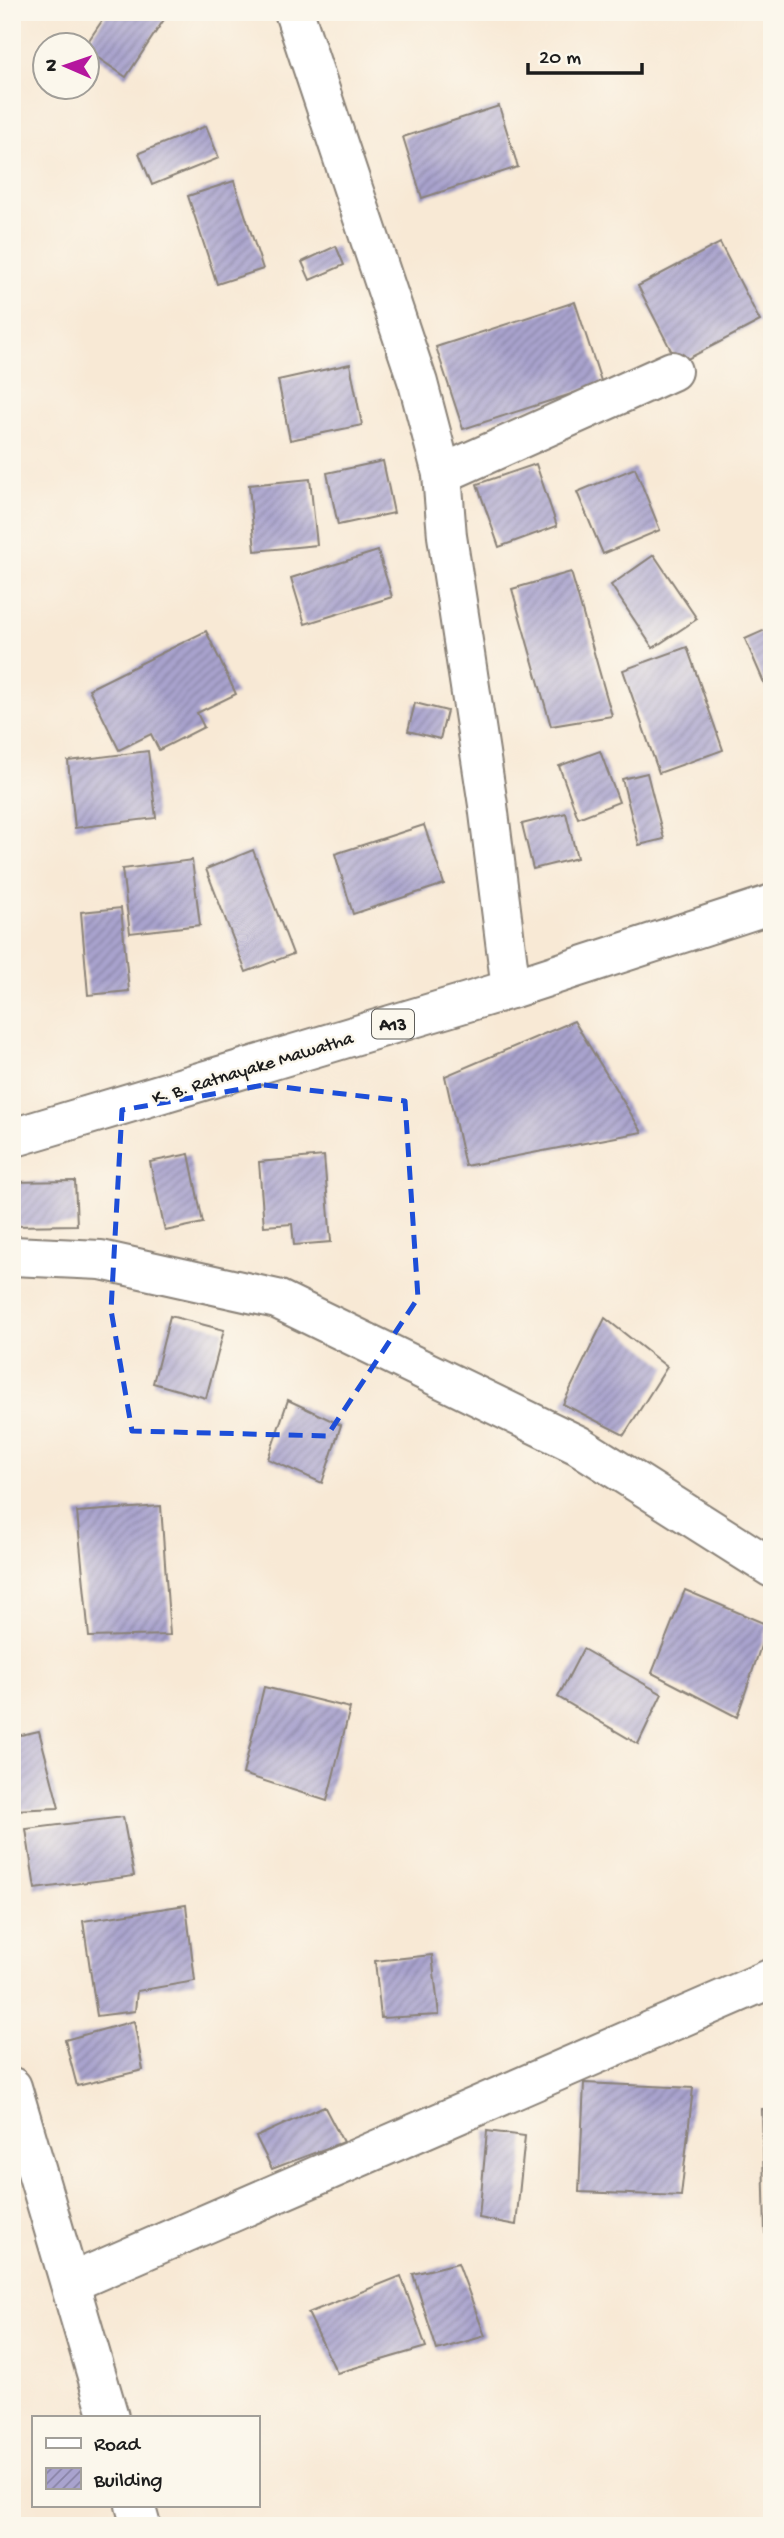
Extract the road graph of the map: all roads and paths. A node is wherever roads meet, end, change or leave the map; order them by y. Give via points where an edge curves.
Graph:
1 (294, 12) edge
2 (672, 371) dead end
3 (442, 474) junction
4 (772, 904) edge
5 (511, 989) junction
6 (12, 1138) edge
7 (12, 1256) edge
8 (772, 1568) edge
9 (772, 1978) edge
10 (12, 2087) edge
11 (69, 2283) junction
12 (109, 2416) edge
13 (135, 2506) edge
14 (141, 2526) edge

1 - 3 main road via 418,383
2 - 3 main road
3 - 5 main road
4 - 5 main road, K. B. Ratnayake Mawatha / A13
5 - 6 main road, K. B. Ratnayake Mawatha / A13
7 - 8 main road via 102,1260 277,1298 579,1445
9 - 11 main road
10 - 11 main road
11 - 12 main road
13 - 14 main road

